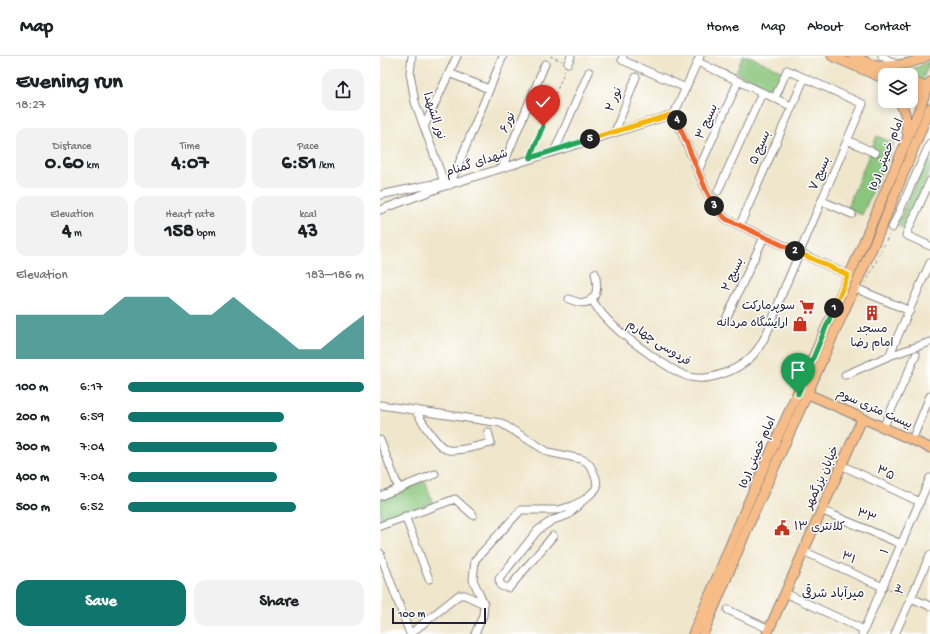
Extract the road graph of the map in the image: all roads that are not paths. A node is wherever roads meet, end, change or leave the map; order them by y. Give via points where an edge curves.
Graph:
1 (412, 56) edge
2 (456, 56) edge
3 (503, 56) edge
4 (571, 56) edge
5 (623, 56) edge
6 (832, 56) edge
7 (853, 56) edge
8 (882, 56) edge
9 (927, 56) edge
10 (699, 59) edge
11 (568, 63) road end
12 (545, 64) dead end
13 (886, 68) edge
14 (895, 68) edge
15 (902, 68) edge
16 (589, 72) dead end
17 (449, 73) junction
18 (878, 76) edge
19 (636, 77) dead end
20 (804, 78) junction
21 (738, 82) junction
22 (930, 82) edge
23 (918, 84) edge
24 (686, 88) junction
25 (489, 89) junction
26 (762, 93) junction
27 (928, 93) edge
28 (918, 94) edge
29 (775, 98) junction
30 (791, 106) junction
31 (902, 108) edge
32 (930, 108) edge
33 (674, 114) junction
34 (424, 127) junction
35 (615, 132) junction
36 (907, 136) junction
37 (847, 140) junction
38 (930, 143) edge
39 (555, 150) junction
40 (875, 153) dead end
41 (502, 168) junction
42 (698, 171) junction
43 (930, 181) edge
44 (447, 183) junction
45 (718, 191) dead end
46 (380, 195) edge
47 (822, 201) junction
48 (380, 210) edge
49 (852, 214) dead end
50 (740, 225) junction
51 (892, 228) road end
52 (764, 237) junction
53 (930, 246) edge
54 (800, 253) junction
55 (930, 262) edge
56 (595, 273) dead end
57 (848, 275) junction
58 (859, 289) junction
59 (570, 299) dead end
60 (591, 299) junction
61 (910, 311) junction
62 (725, 321) dead end
63 (930, 342) edge
64 (916, 355) dead end
65 (889, 356) junction
66 (845, 375) dead end
67 (808, 394) junction
68 (930, 396) edge
69 (380, 405) edge
70 (415, 410) junction
71 (862, 419) junction
72 (883, 428) junction
73 (488, 432) dead end
74 (380, 440) edge
75 (912, 440) junction
76 (930, 448) edge
77 (841, 465) junction
78 (435, 474) dead end
79 (930, 478) edge
80 (399, 489) junction
81 (380, 496) edge
82 (584, 500) junction
83 (920, 502) junction
84 (822, 510) junction
85 (473, 515) dead end
86 (405, 516) junction
87 (380, 526) edge
88 (553, 536) dead end
89 (901, 544) junction
90 (803, 551) junction
91 (380, 553) edge
92 (930, 554) edge
93 (429, 579) dead end
94 (883, 587) junction
95 (785, 593) junction
96 (911, 598) junction
97 (484, 604) junction
98 (930, 606) edge
99 (728, 610) dead end
100 (768, 632) edge
101 (863, 632) edge
102 (410, 634) edge
103 (475, 634) edge
104 (693, 634) edge
105 (703, 634) edge
106 (895, 634) edge

1 - 34 street, نور الشهدا via 410,73 415,102
2 - 17 street
3 - 25 street
4 - 11 street
5 - 24 street via 622,60
6 - 18 main road
7 - 13 main road
8 - 14 street
9 - 15 main road
10 - 21 street
10 - 24 street
12 - 41 street, نور۶
16 - 39 street
17 - 25 street
17 - 34 street
19 - 35 street, نور ۲
20 - 29 street via 787,70
20 - 30 street, بسیج ۵
20 - 37 street, بسیج ۷ via 863,104
21 - 26 street
21 - 42 street, بسیج ۳
22 - 27 main road, امام خمینی (ره)
23 - 27 main road
24 - 33 street
25 - 44 street
26 - 29 street
26 - 45 street
27 - 28 main road
27 - 36 main road, امام خمینی (ره)
29 - 30 street
30 - 50 street, بسیج ۵
31 - 36 main road
32 - 58 main road, امام خمینی (ره)
33 - 35 street, شهدای گمنام
33 - 42 street
34 - 44 street, نور الشهدا
35 - 39 street, شهدای گمنام
36 - 57 main road, امام خمینی (ره)
37 - 40 street
37 - 47 street, بسیج ۷
38 - 51 street
39 - 41 street, شهدای گمنام
41 - 44 street, شهدای گمنام
42 - 50 street via 715,207 726,219
43 - 53 street via 906,235
44 - 46 street
44 - 48 street, شهدای گمنام
47 - 49 street
47 - 54 street, بسیج ۷
50 - 52 street
52 - 54 street
52 - 62 street, بسیج ۲
54 - 57 street
54 - 60 street, فردوسی چهارم via 756,351 736,368 706,378 690,377 643,350 616,330
55 - 61 street
56 - 60 street via 597,289
57 - 104 main road, امام خمینی (ره)
58 - 61 street
58 - 67 main road, امام خمینی (ره)
59 - 60 street via 582,303
61 - 65 street
63 - 65 street
64 - 72 street
65 - 66 street
67 - 71 main road, بیست متری سوم
67 - 105 main road, امام خمینی (ره)
68 - 75 street
69 - 70 street
70 - 73 street via 437,443 448,450 491,443
70 - 82 street via 501,423 548,452 587,462 596,478 596,487
71 - 72 main road, بیست متری سوم
71 - 77 main road, خیابان بزرگمهر
72 - 75 main road, بیست متری سوم
74 - 80 street
75 - 76 main road, بیست متری سوم
77 - 83 street, ۳۵
77 - 84 main road, خیابان بزرگمهر
78 - 80 street
79 - 83 street, ۱
80 - 81 street
82 - 88 street via 568,515 553,520 538,530 499,578 501,586 509,588
82 - 97 street via 558,510 521,510 506,525 475,560 473,580
83 - 89 street, ۱
84 - 89 street, ۳۳
84 - 90 main road, خیابان بزرگمهر
85 - 86 street via 455,499
86 - 87 street
86 - 93 street
89 - 94 street, ۱
90 - 94 street, ۳۱
90 - 95 main road, خیابان بزرگمهر
91 - 102 street
92 - 96 street, ۳
94 - 101 street, ۱
95 - 100 main road, خیابان بزرگمهر
95 - 101 street
96 - 98 street
96 - 106 street, ۳
97 - 102 street via 465,595 459,595
97 - 103 street via 483,615
99 - 100 street

